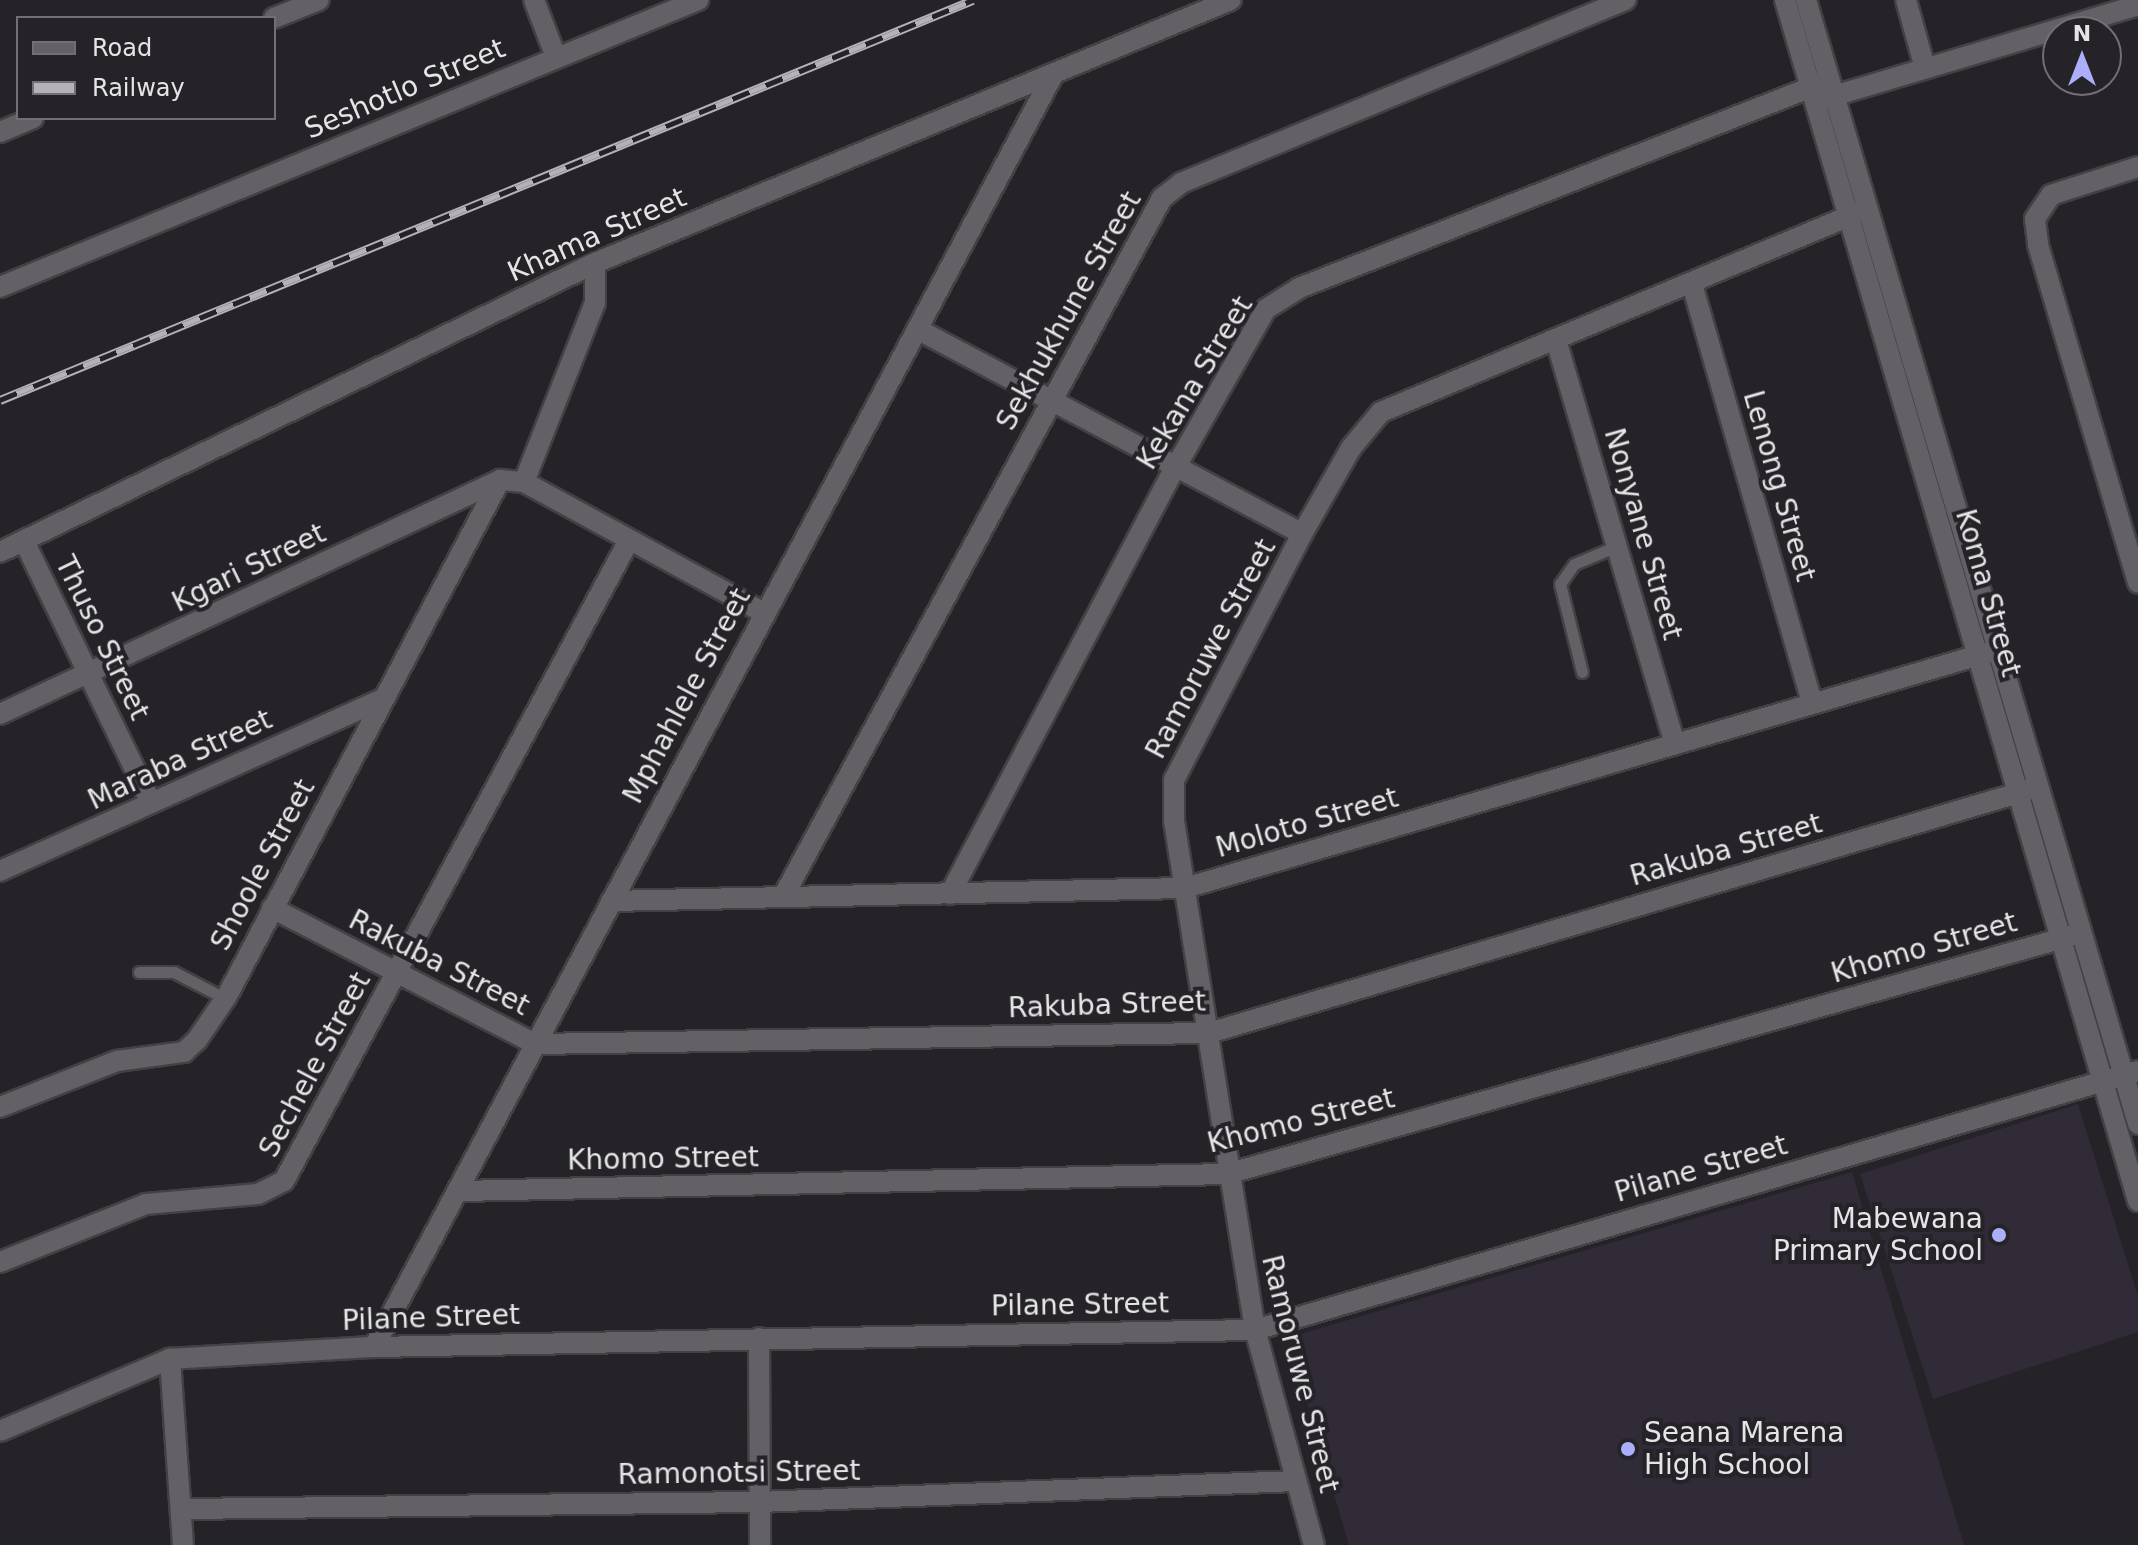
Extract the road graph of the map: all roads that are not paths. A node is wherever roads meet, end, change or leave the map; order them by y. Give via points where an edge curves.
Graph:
1 (319, 0) edge
2 (534, 0) edge
3 (698, 0) edge
4 (1231, 0) edge
5 (1626, 0) edge
6 (1785, 0) edge
7 (1806, 0) edge
8 (1906, 0) edge
9 (2138, 5) edge
10 (276, 17) edge
11 (556, 57) junction
12 (1925, 68) junction
13 (1054, 73) junction
14 (1822, 91) junction
15 (28, 120) edge
16 (0, 132) edge
17 (2138, 167) edge
18 (1868, 208) junction
19 (1848, 217) junction
20 (595, 263) junction
21 (1692, 284) junction
22 (0, 287) edge
23 (919, 330) junction
24 (1556, 340) junction
25 (1050, 401) junction
26 (1174, 470) junction
27 (500, 480) junction
28 (524, 482) junction
29 (454, 500) junction
30 (475, 528) junction
31 (1302, 534) junction
32 (24, 541) junction
33 (628, 542) junction
34 (1617, 546) junction
35 (0, 552) edge
36 (2138, 583) edge
37 (762, 612) junction
38 (1987, 652) junction
39 (1582, 672) dead end
40 (90, 676) junction
41 (382, 699) junction
42 (1812, 703) junction
43 (0, 714) edge
44 (1675, 744) junction
45 (2039, 787) junction
46 (2018, 793) junction
47 (151, 803) junction
48 (0, 871) edge
49 (1185, 888) junction
50 (950, 894) junction
51 (784, 895) junction
52 (611, 901) junction
53 (272, 908) junction
54 (2072, 936) junction
55 (139, 972) dead end
56 (397, 972) junction
57 (226, 999) junction
58 (1209, 1033) junction
59 (535, 1044) junction
60 (2131, 1073) edge
61 (2103, 1082) junction
62 (0, 1107) edge
63 (2138, 1124) edge
64 (1227, 1174) junction
65 (460, 1191) junction
66 (2138, 1201) edge
67 (0, 1262) edge
68 (1255, 1330) junction
69 (759, 1338) junction
70 (374, 1347) junction
71 (170, 1359) junction
72 (0, 1431) edge
73 (1296, 1481) junction
74 (759, 1502) junction
75 (183, 1509) junction
76 (183, 1545) edge
77 (760, 1545) edge
78 (1314, 1545) edge

1 - 10 street
2 - 11 street
3 - 11 street, Seshotlo Street
4 - 13 street, Khama Street
5 - 25 street, Sekhukhune Street via 1171,189 1149,216
6 - 14 street, Koma Street
7 - 14 street, Koma Street
8 - 12 street
9 - 12 street, Kekana Street
11 - 22 street, Seshotlo Street
12 - 14 street, Kekana Street
13 - 20 street, Khama Street
13 - 23 street, Mphahlele Street
14 - 18 street, Koma Street
14 - 19 street, Koma Street
14 - 26 street, Kekana Street via 1277,300 1257,321
15 - 16 street
17 - 36 street via 2051,195 2035,219 2038,245
18 - 19 street, Ramoruwe Street
18 - 38 street, Koma Street
19 - 21 street, Ramoruwe Street
19 - 38 street, Koma Street
20 - 28 street via 595,303
20 - 32 street, Khama Street
21 - 24 street, Ramoruwe Street
21 - 42 street, Lenong Street
23 - 25 street
23 - 37 street, Mphahlele Street
24 - 31 street, Ramoruwe Street via 1381,412 1351,448
24 - 34 street, Nonyane Street
25 - 26 street
25 - 51 street, Sekhukhune Street
26 - 31 street
26 - 50 street, Kekana Street
27 - 28 street, Kgari Street
27 - 29 street, Kgari Street
27 - 30 street, Shoole Street
28 - 33 street, Kgari Street
29 - 30 street
29 - 40 street, Kgari Street
30 - 41 street, Shoole Street
31 - 49 street, Ramoruwe Street via 1174,780 1171,800
32 - 35 street, Khama Street
32 - 40 street, Thuso Street
33 - 37 street, Kgari Street
33 - 56 street, Sechele Street
34 - 39 lane via 1574,564 1560,584
34 - 44 street, Nonyane Street
37 - 52 street, Mphahlele Street
38 - 42 street, Moloto Street
38 - 45 street, Koma Street
38 - 46 street, Koma Street
40 - 43 street, Kgari Street
40 - 47 street, Thuso Street
41 - 47 street, Maraba Street
41 - 53 street, Shoole Street
42 - 44 street, Moloto Street
44 - 49 street, Moloto Street
45 - 46 street, Rakuba Street
45 - 54 street, Koma Street
46 - 54 street, Koma Street
46 - 58 street, Rakuba Street
47 - 48 street, Maraba Street
49 - 50 street, Moloto Street
49 - 58 street, Ramoruwe Street
50 - 51 street, Moloto Street
51 - 52 street, Moloto Street
52 - 59 street, Mphahlele Street
53 - 56 street, Rakuba Street
53 - 57 street, Shoole Street
54 - 60 street, Koma Street
54 - 61 street, Koma Street
54 - 64 street, Khomo Street
55 - 57 lane via 174,972
56 - 59 street, Rakuba Street
56 - 67 street, Sechele Street via 293,1169 272,1190 146,1204
57 - 62 street, Shoole Street via 184,1052 117,1061
58 - 59 street, Rakuba Street
58 - 64 street, Ramoruwe Street
59 - 65 street, Mphahlele Street
60 - 61 street, Pilane Street
60 - 63 street, Koma Street
61 - 66 street, Koma Street
61 - 68 street, Pilane Street
64 - 65 street, Khomo Street
64 - 68 street, Ramoruwe Street
65 - 70 street, Mphahlele Street
68 - 69 street, Pilane Street
68 - 73 street, Ramoruwe Street
69 - 70 street, Pilane Street
69 - 74 street
70 - 71 street, Pilane Street
71 - 72 street, Pilane Street
71 - 75 street
73 - 74 street, Ramonotsi Street
73 - 78 street, Ramoruwe Street
74 - 75 street, Ramonotsi Street
74 - 77 street
75 - 76 street

